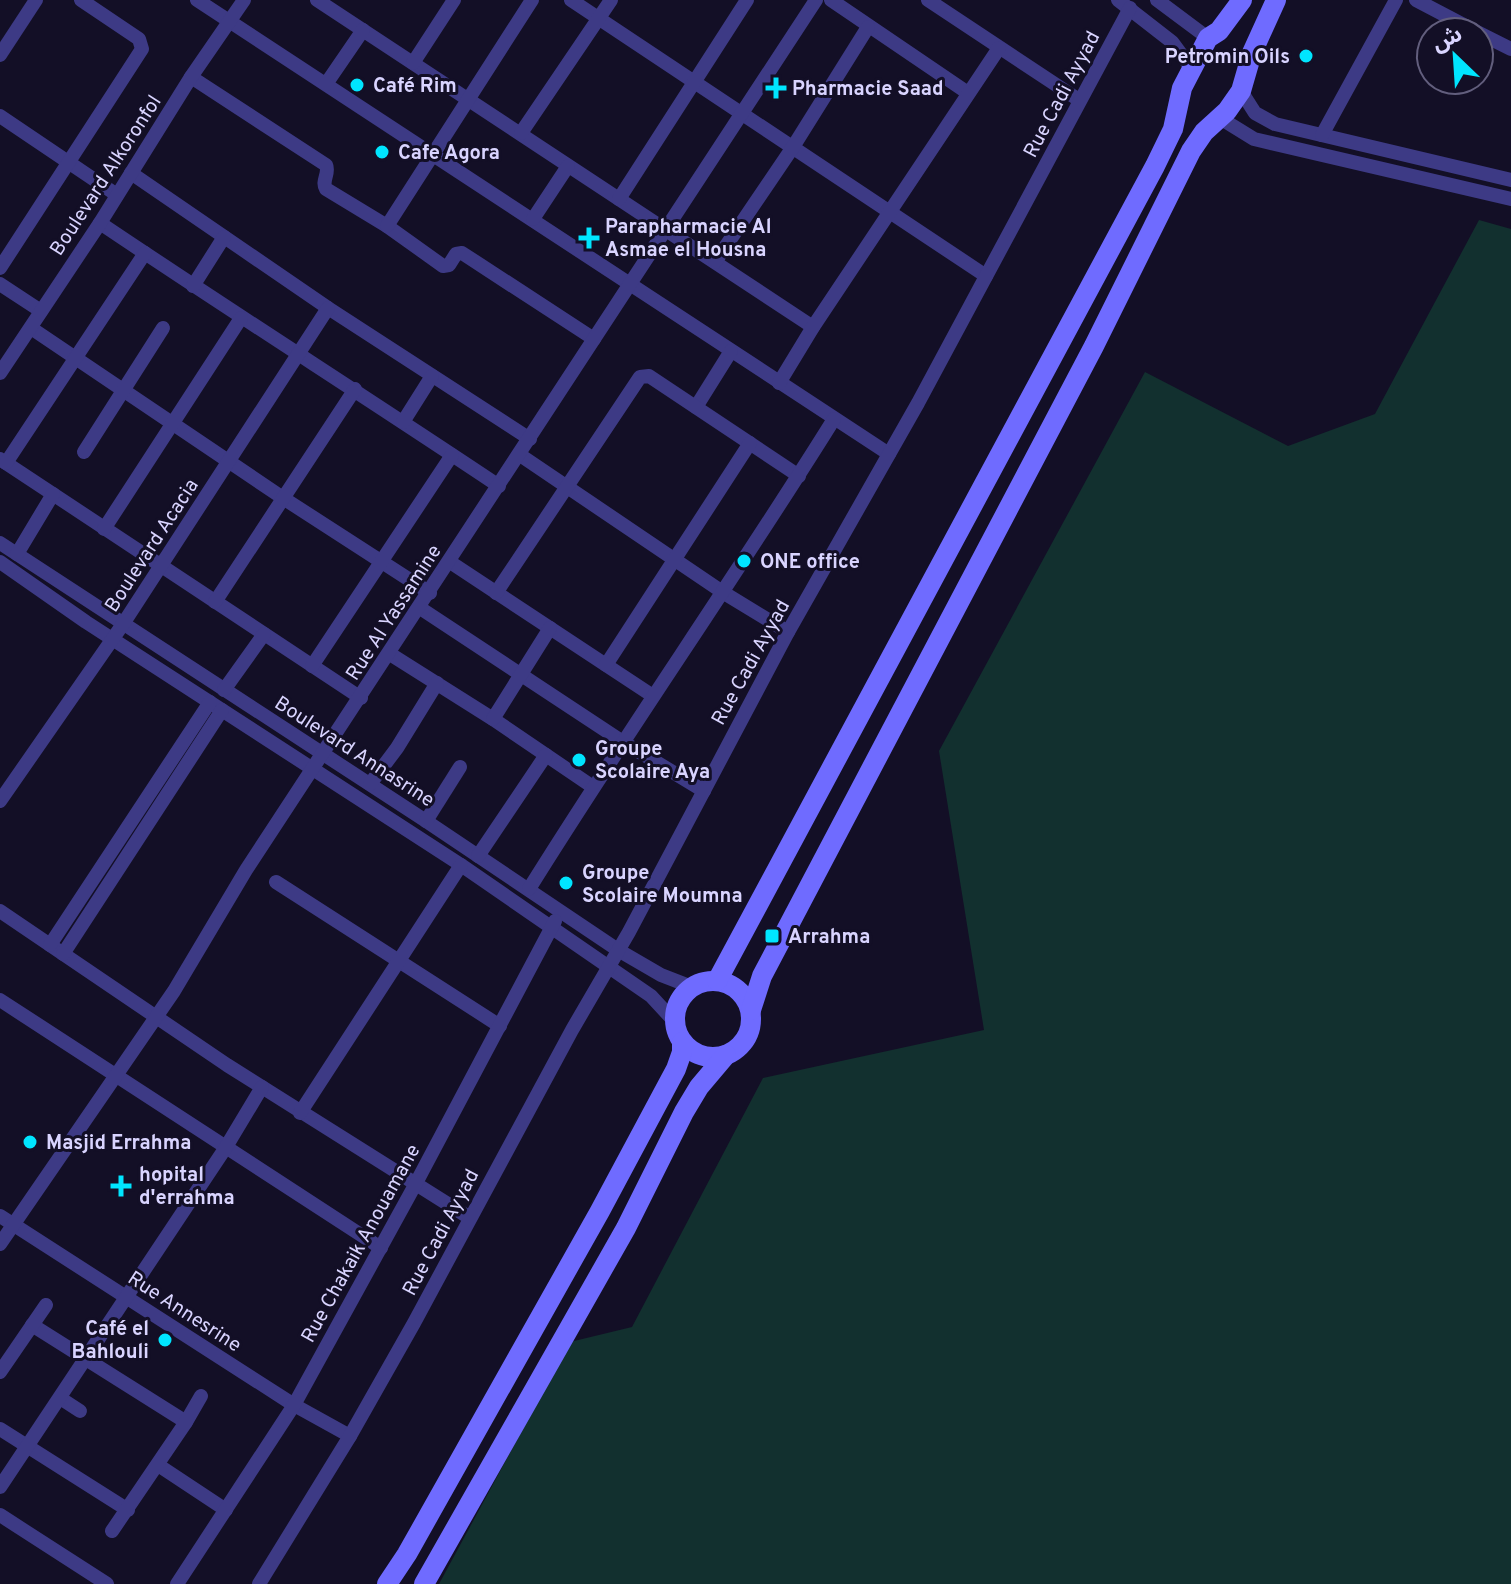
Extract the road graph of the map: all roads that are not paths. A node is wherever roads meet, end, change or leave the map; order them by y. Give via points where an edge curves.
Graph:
1 (36, 0) edge
2 (81, 0) edge
3 (197, 0) edge
4 (244, 0) edge
5 (317, 0) edge
6 (454, 0) edge
7 (532, 0) edge
8 (571, 0) edge
9 (611, 0) edge
10 (747, 0) edge
11 (816, 0) edge
12 (831, 0) edge
13 (928, 0) edge
14 (1157, 0) edge
15 (1242, 0) edge
16 (1276, 0) edge
17 (1396, 0) edge
18 (1416, 0) edge
19 (1124, 4) edge
20 (102, 6) edge
21 (1447, 16) edge
22 (600, 19) junction
23 (230, 22) junction
24 (868, 27) junction
25 (363, 30) junction
26 (1213, 34) junction
27 (999, 48) junction
28 (1252, 53) junction
29 (0, 55) edge
30 (413, 63) junction
31 (1192, 69) junction
32 (191, 77) junction
33 (694, 81) junction
34 (326, 84) junction
35 (1241, 91) junction
36 (968, 93) junction
37 (469, 100) junction
38 (1079, 100) junction
39 (1177, 113) junction
40 (743, 114) junction
41 (0, 116) edge
42 (1220, 118) junction
43 (1204, 132) junction
44 (521, 133) junction
45 (1322, 135) junction
46 (793, 147) junction
47 (434, 155) junction
48 (68, 162) junction
49 (568, 166) junction
50 (131, 173) junction
51 (1511, 180) edge
52 (117, 195) junction
53 (619, 199) junction
54 (1511, 199) edge
55 (891, 211) junction
56 (533, 219) junction
57 (100, 223) junction
58 (387, 226) junction
59 (665, 229) junction
60 (224, 237) junction
61 (145, 253) junction
62 (715, 262) junction
63 (0, 268) edge
64 (986, 276) junction
65 (630, 283) junction
66 (0, 284) edge
67 (193, 286) junction
68 (328, 308) junction
69 (41, 311) junction
70 (241, 318) junction
71 (813, 327) junction
72 (31, 328) junction
73 (163, 328) dead end
74 (594, 339) junction
75 (6, 351) edge
76 (731, 351) junction
77 (301, 354) junction
78 (76, 357) junction
79 (0, 373) edge
80 (432, 376) junction
81 (779, 383) junction
82 (355, 389) junction
83 (125, 390) junction
84 (696, 407) junction
85 (834, 419) junction
86 (403, 422) junction
87 (175, 423) junction
88 (530, 439) junction
89 (750, 443) junction
90 (84, 452) dead end
91 (889, 454) junction
92 (452, 455) junction
93 (520, 455) junction
94 (3, 461) edge
95 (230, 461) junction
96 (799, 476) junction
97 (499, 486) junction
98 (567, 487) junction
99 (53, 494) junction
100 (283, 498) junction
101 (104, 529) junction
102 (0, 543) edge
103 (17, 554) junction
104 (674, 560) junction
105 (380, 561) junction
106 (0, 562) edge
107 (450, 562) junction
108 (160, 567) junction
109 (430, 593) junction
110 (496, 593) junction
111 (724, 593) junction
112 (215, 602) junction
113 (420, 608) junction
114 (123, 624) junction
115 (550, 628) junction
116 (788, 632) junction
117 (264, 634) junction
118 (112, 638) junction
119 (390, 654) junction
120 (606, 665) junction
121 (312, 666) junction
122 (520, 675) junction
123 (437, 683) junction
124 (224, 690) junction
125 (653, 696) junction
126 (361, 698) junction
127 (216, 706) junction
128 (493, 719) junction
129 (623, 742) junction
130 (322, 755) junction
131 (546, 755) junction
132 (460, 767) dead end
133 (313, 768) junction
134 (370, 784) junction
135 (593, 787) junction
136 (704, 791) junction
137 (0, 801) edge
138 (426, 821) junction
139 (478, 856) junction
140 (461, 865) junction
141 (276, 882) dead end
142 (529, 889) junction
143 (561, 910) junction
144 (0, 911) edge
145 (552, 929) junction
146 (50, 945) junction
147 (618, 950) junction
148 (63, 954) junction
149 (399, 961) junction
150 (607, 968) junction
151 (717, 981) junction
152 (692, 987) junction
153 (0, 1000) edge
154 (751, 1010) junction
155 (156, 1016) junction
156 (675, 1022) junction
157 (500, 1026) junction
158 (682, 1042) junction
159 (726, 1055) junction
160 (114, 1075) junction
161 (262, 1087) junction
162 (300, 1113) junction
163 (226, 1147) junction
164 (415, 1185) junction
165 (470, 1218) junction
166 (6, 1220) edge
167 (0, 1244) edge
168 (381, 1248) junction
169 (127, 1297) junction
170 (46, 1305) dead end
171 (32, 1325) junction
172 (86, 1357) junction
173 (1, 1368) edge
174 (201, 1396) dead end
175 (60, 1398) junction
176 (294, 1405) junction
177 (80, 1411) dead end
178 (186, 1422) junction
179 (0, 1429) edge
180 (350, 1436) junction
181 (28, 1447) junction
182 (158, 1465) junction
183 (0, 1487) edge
184 (128, 1510) junction
185 (226, 1510) junction
186 (1, 1518) edge
187 (112, 1531) dead end
188 (107, 1584) edge
189 (177, 1584) edge
190 (259, 1584) edge
191 (387, 1584) edge
192 (424, 1584) edge

1 - 29 street
2 - 20 street
3 - 23 street
4 - 23 street, Boulevard Alkoronfol
5 - 25 street
6 - 30 street
7 - 37 street
8 - 22 street
9 - 22 street
10 - 33 street
11 - 40 street, Rue Al Yassamine
12 - 24 street
13 - 27 street
14 - 26 street
15 - 26 main road
16 - 28 main road
17 - 45 street
18 - 21 street
19 - 31 street via 1172,42
19 - 38 street, Rue Cadi Ayyad
20 - 48 street via 139,39 142,49
22 - 33 street
22 - 44 street
23 - 32 street, Boulevard Alkoronfol
23 - 34 street
24 - 36 street
24 - 46 street
25 - 30 street
25 - 34 street
26 - 28 main road via 1238,34
26 - 31 main road
27 - 36 street
27 - 38 street
28 - 35 main road
30 - 37 street
31 - 39 main road
32 - 50 street, Boulevard Alkoronfol
32 - 58 street via 326,165 326,189
33 - 40 street
33 - 53 street
34 - 47 street
35 - 42 main road
35 - 45 street via 1249,107 1268,121
36 - 55 street
37 - 44 street
37 - 47 street
38 - 64 street, Rue Cadi Ayyad
39 - 43 main road via 1184,130
39 - 151 main road via 1168,142 1126,222
40 - 46 street
40 - 59 street, Rue Al Yassamine
41 - 48 street
42 - 43 main road
42 - 54 street via 1254,139
43 - 154 main road via 757,986
44 - 49 street
45 - 51 street
46 - 55 street
46 - 62 street
47 - 56 street
47 - 58 street
48 - 52 street
48 - 63 street
49 - 53 street
49 - 56 street
50 - 52 street, Boulevard Alkoronfol
50 - 60 street
52 - 57 street, Boulevard Alkoronfol
53 - 59 street
55 - 64 street
55 - 71 street
56 - 65 street
57 - 61 street
57 - 69 street, Boulevard Alkoronfol
58 - 74 street via 443,266 462,253
59 - 62 street
59 - 65 street, Rue Al Yassamine
60 - 67 street
60 - 68 street
61 - 67 street
61 - 78 street
62 - 71 street
64 - 91 street, Rue Cadi Ayyad
65 - 74 street, Rue Al Yassamine
65 - 76 street
66 - 69 street
67 - 70 street
68 - 77 street, Boulevard Acacia
68 - 80 street
69 - 72 street, Boulevard Alkoronfol
70 - 77 street
70 - 87 street
71 - 81 street
72 - 75 street, Boulevard Alkoronfol
72 - 78 street
73 - 83 street
74 - 88 street, Rue Al Yassamine
75 - 79 street, Boulevard Alkoronfol
76 - 81 street
76 - 84 street
77 - 82 street
77 - 95 street, Boulevard Acacia
78 - 83 street
78 - 94 street
80 - 86 street
80 - 88 street
81 - 85 street
82 - 86 street
82 - 100 street
83 - 87 street
83 - 90 street
84 - 89 street
84 - 98 street via 649,376 640,377
85 - 91 street
85 - 96 street
86 - 92 street
87 - 95 street
87 - 101 street
88 - 93 street, Rue Al Yassamine
89 - 96 street
89 - 104 street
91 - 116 street, Rue Cadi Ayyad
92 - 97 street
92 - 105 street
93 - 97 street, Rue Al Yassamine
93 - 98 street
94 - 99 street
95 - 100 street
95 - 108 street, Boulevard Acacia
96 - 111 street
97 - 107 street, Rue Al Yassamine
98 - 104 street
98 - 110 street
99 - 101 street
99 - 103 street
100 - 105 street
100 - 112 street
101 - 108 street
102 - 103 street, Boulevard Annasrine
103 - 114 street, Boulevard Annasrine
104 - 111 street
104 - 120 street
105 - 109 street
105 - 121 street
106 - 118 street, Boulevard Annasrine
107 - 109 street, Rue Al Yassamine
107 - 110 street
108 - 112 street
108 - 114 street, Boulevard Acacia
109 - 113 street, Rue Al Yassamine
110 - 115 street
111 - 116 street
111 - 125 street
112 - 117 street
113 - 119 street, Rue Al Yassamine
113 - 122 street
114 - 118 street, Boulevard Acacia
114 - 124 street, Boulevard Annasrine
115 - 120 street
115 - 122 street
116 - 136 street, Rue Cadi Ayyad
117 - 121 street
117 - 124 street
118 - 127 street, Boulevard Annasrine
118 - 137 street, Boulevard Acacia
119 - 123 street
119 - 126 street, Rue Al Yassamine
120 - 125 street
121 - 126 street
122 - 128 street
122 - 129 street
123 - 128 street
123 - 134 street
124 - 130 street, Boulevard Annasrine
125 - 129 street
126 - 130 street, Rue Al Yassamine
127 - 133 street, Boulevard Annasrine
127 - 146 street
127 - 148 street
128 - 131 street
129 - 135 street
129 - 136 street
130 - 133 street, Rue Al Yassamine
130 - 134 street, Boulevard Annasrine
131 - 135 street
131 - 139 street
132 - 138 street
133 - 140 street, Boulevard Annasrine
133 - 155 street, Rue Al Yassamine
134 - 138 street, Boulevard Annasrine
135 - 142 street
136 - 147 street, Rue Cadi Ayyad
138 - 139 street, Boulevard Annasrine
139 - 142 street, Boulevard Annasrine
140 - 145 street, Boulevard Annasrine
140 - 149 street
141 - 149 street
142 - 143 street, Boulevard Annasrine
143 - 145 street, Rue Chakaik Anouamane
143 - 147 street, Boulevard Annasrine
144 - 146 street
145 - 150 street, Boulevard Annasrine
145 - 157 street, Rue Chakaik Anouamane
146 - 148 street
147 - 150 street, Rue Cadi Ayyad
147 - 152 street, Boulevard Annasrine
148 - 155 street
149 - 157 street
149 - 162 street
150 - 156 street, Boulevard Annasrine via 651,996
150 - 165 street, Rue Cadi Ayyad
151 - 152 main road
151 - 154 main road via 738,990
152 - 156 main road via 679,1002
153 - 160 street
154 - 159 main road via 749,1034
155 - 160 street, Rue Al Yassamine
155 - 161 street
156 - 158 main road
157 - 164 street, Rue Chakaik Anouamane
158 - 159 main road via 702,1056
158 - 191 main road via 676,1069 600,1211
159 - 192 main road via 684,1112 626,1228
160 - 163 street
160 - 166 street, Rue Al Yassamine
161 - 162 street
161 - 163 street
162 - 164 street
163 - 168 street
163 - 169 street
164 - 165 street
164 - 168 street, Rue Chakaik Anouamane
165 - 180 street, Rue Cadi Ayyad
166 - 167 street, Rue Al Yassamine
166 - 169 street, Rue Annesrine
168 - 176 street, Rue Chakaik Anouamane
169 - 172 street
169 - 176 street, Rue Annesrine
170 - 171 street
171 - 172 street
171 - 173 street
172 - 175 street
172 - 178 street
174 - 178 street
175 - 177 street
175 - 181 street
176 - 180 street, Rue Annesrine
176 - 185 street, Rue Chakaik Anouamane
178 - 182 street
179 - 181 street
180 - 190 street, Rue Cadi Ayyad
181 - 183 street
181 - 184 street
182 - 184 street
182 - 185 street
184 - 187 street
185 - 189 street, Rue Chakaik Anouamane
186 - 188 street

